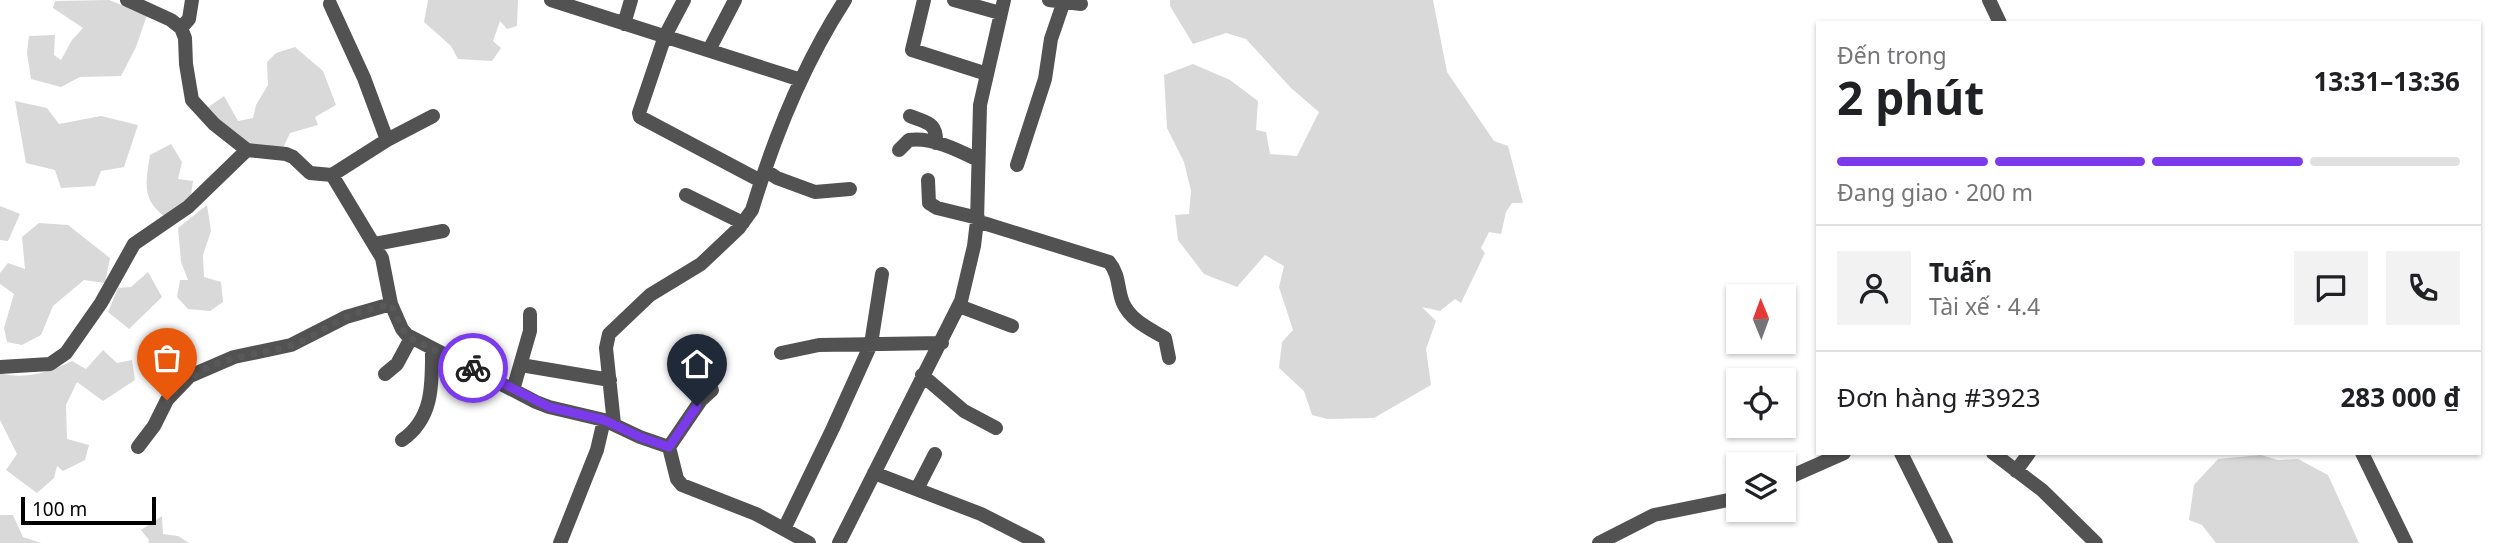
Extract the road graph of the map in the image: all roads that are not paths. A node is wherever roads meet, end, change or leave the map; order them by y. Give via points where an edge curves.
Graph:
1 (127, 0) edge
2 (192, 0) edge
3 (551, 0) edge
4 (631, 0) edge
5 (684, 0) edge
6 (735, 0) edge
7 (845, 0) edge
8 (924, 0) edge
9 (954, 0) edge
10 (1049, 0) edge
11 (1989, 0) edge
12 (1064, 1) edge
13 (330, 4) dead end
14 (1081, 4) dead end
15 (1002, 6) edge
16 (1999, 21) edge
17 (624, 23) junction
18 (181, 28) junction
19 (666, 36) junction
20 (709, 50) junction
21 (987, 74) junction
22 (801, 80) junction
23 (433, 116) dead end
24 (910, 116) dead end
25 (387, 140) junction
26 (936, 144) junction
27 (247, 150) junction
28 (899, 150) dead end
29 (978, 160) junction
30 (1017, 165) dead end
31 (331, 175) junction
32 (763, 176) junction
33 (928, 180) dead end
34 (850, 189) dead end
35 (686, 195) dead end
36 (977, 219) junction
37 (743, 223) junction
38 (443, 230) dead end
39 (375, 244) junction
40 (882, 274) dead end
41 (391, 304) junction
42 (959, 306) junction
43 (530, 314) dead end
44 (1012, 326) dead end
45 (411, 338) junction
46 (942, 343) junction
47 (871, 344) junction
48 (432, 349) junction
49 (781, 353) dead end
50 (1169, 358) dead end
51 (521, 365) junction
52 (0, 367) edge
53 (385, 374) dead end
54 (922, 375) junction
55 (610, 380) junction
56 (513, 390) junction
57 (712, 390) dead end
58 (609, 422) junction
59 (996, 428) dead end
60 (402, 440) dead end
61 (138, 447) dead end
62 (669, 447) junction
63 (935, 454) dead end
64 (1839, 455) edge
65 (1902, 455) edge
66 (1996, 455) edge
67 (2028, 455) edge
68 (2363, 455) edge
69 (2016, 471) junction
70 (874, 473) junction
71 (1796, 474) edge
72 (917, 489) junction
73 (1726, 501) edge
74 (784, 529) junction
75 (1035, 542) edge
76 (560, 543) edge
77 (809, 543) edge
78 (839, 543) edge
79 (1599, 543) edge
80 (1946, 543) edge
81 (2096, 543) edge
82 (2406, 543) edge

1 - 18 street
2 - 18 street via 189,19
3 - 17 street
4 - 17 street
5 - 19 street
6 - 20 street
7 - 22 street
8 - 21 street via 912,50
9 - 15 street
10 - 12 street
11 - 16 street
12 - 14 street
12 - 30 street
13 - 25 street
15 - 21 street
17 - 19 street
18 - 27 street via 192,100
19 - 20 street
19 - 32 street via 640,117
20 - 22 street
21 - 29 street via 980,106
22 - 32 street
23 - 25 street
24 - 26 street via 934,127
25 - 31 street
26 - 28 street via 914,139
26 - 29 street
27 - 31 street via 286,154 310,173
27 - 52 street via 188,206 134,244 66,353 50,364
29 - 36 street
31 - 39 street
32 - 34 street via 815,192
32 - 37 street
33 - 36 street via 929,202
35 - 37 street
36 - 42 street
36 - 50 street via 1110,262 1117,272 1124,305 1133,318 1166,338
37 - 55 street via 701,264 650,295 609,334
38 - 39 street
39 - 41 street
40 - 47 street
41 - 45 street
41 - 61 street via 346,317 291,345 234,357 190,376 167,400
42 - 44 street
42 - 46 street
43 - 51 street
45 - 48 street
45 - 53 street via 397,364
46 - 47 street
46 - 54 street
47 - 49 street via 819,345
47 - 74 street
48 - 56 street
48 - 60 street via 429,404
51 - 55 street
51 - 56 street
54 - 59 street via 964,411
54 - 70 street
55 - 58 street
56 - 58 street via 549,407
57 - 62 street
58 - 62 street
58 - 76 street
62 - 74 street via 682,485
63 - 72 street
64 - 71 street
65 - 80 street
66 - 69 street
67 - 69 street
68 - 82 street
69 - 81 street
70 - 72 street
70 - 78 street
72 - 75 street
73 - 79 street via 1654,515
74 - 77 street

